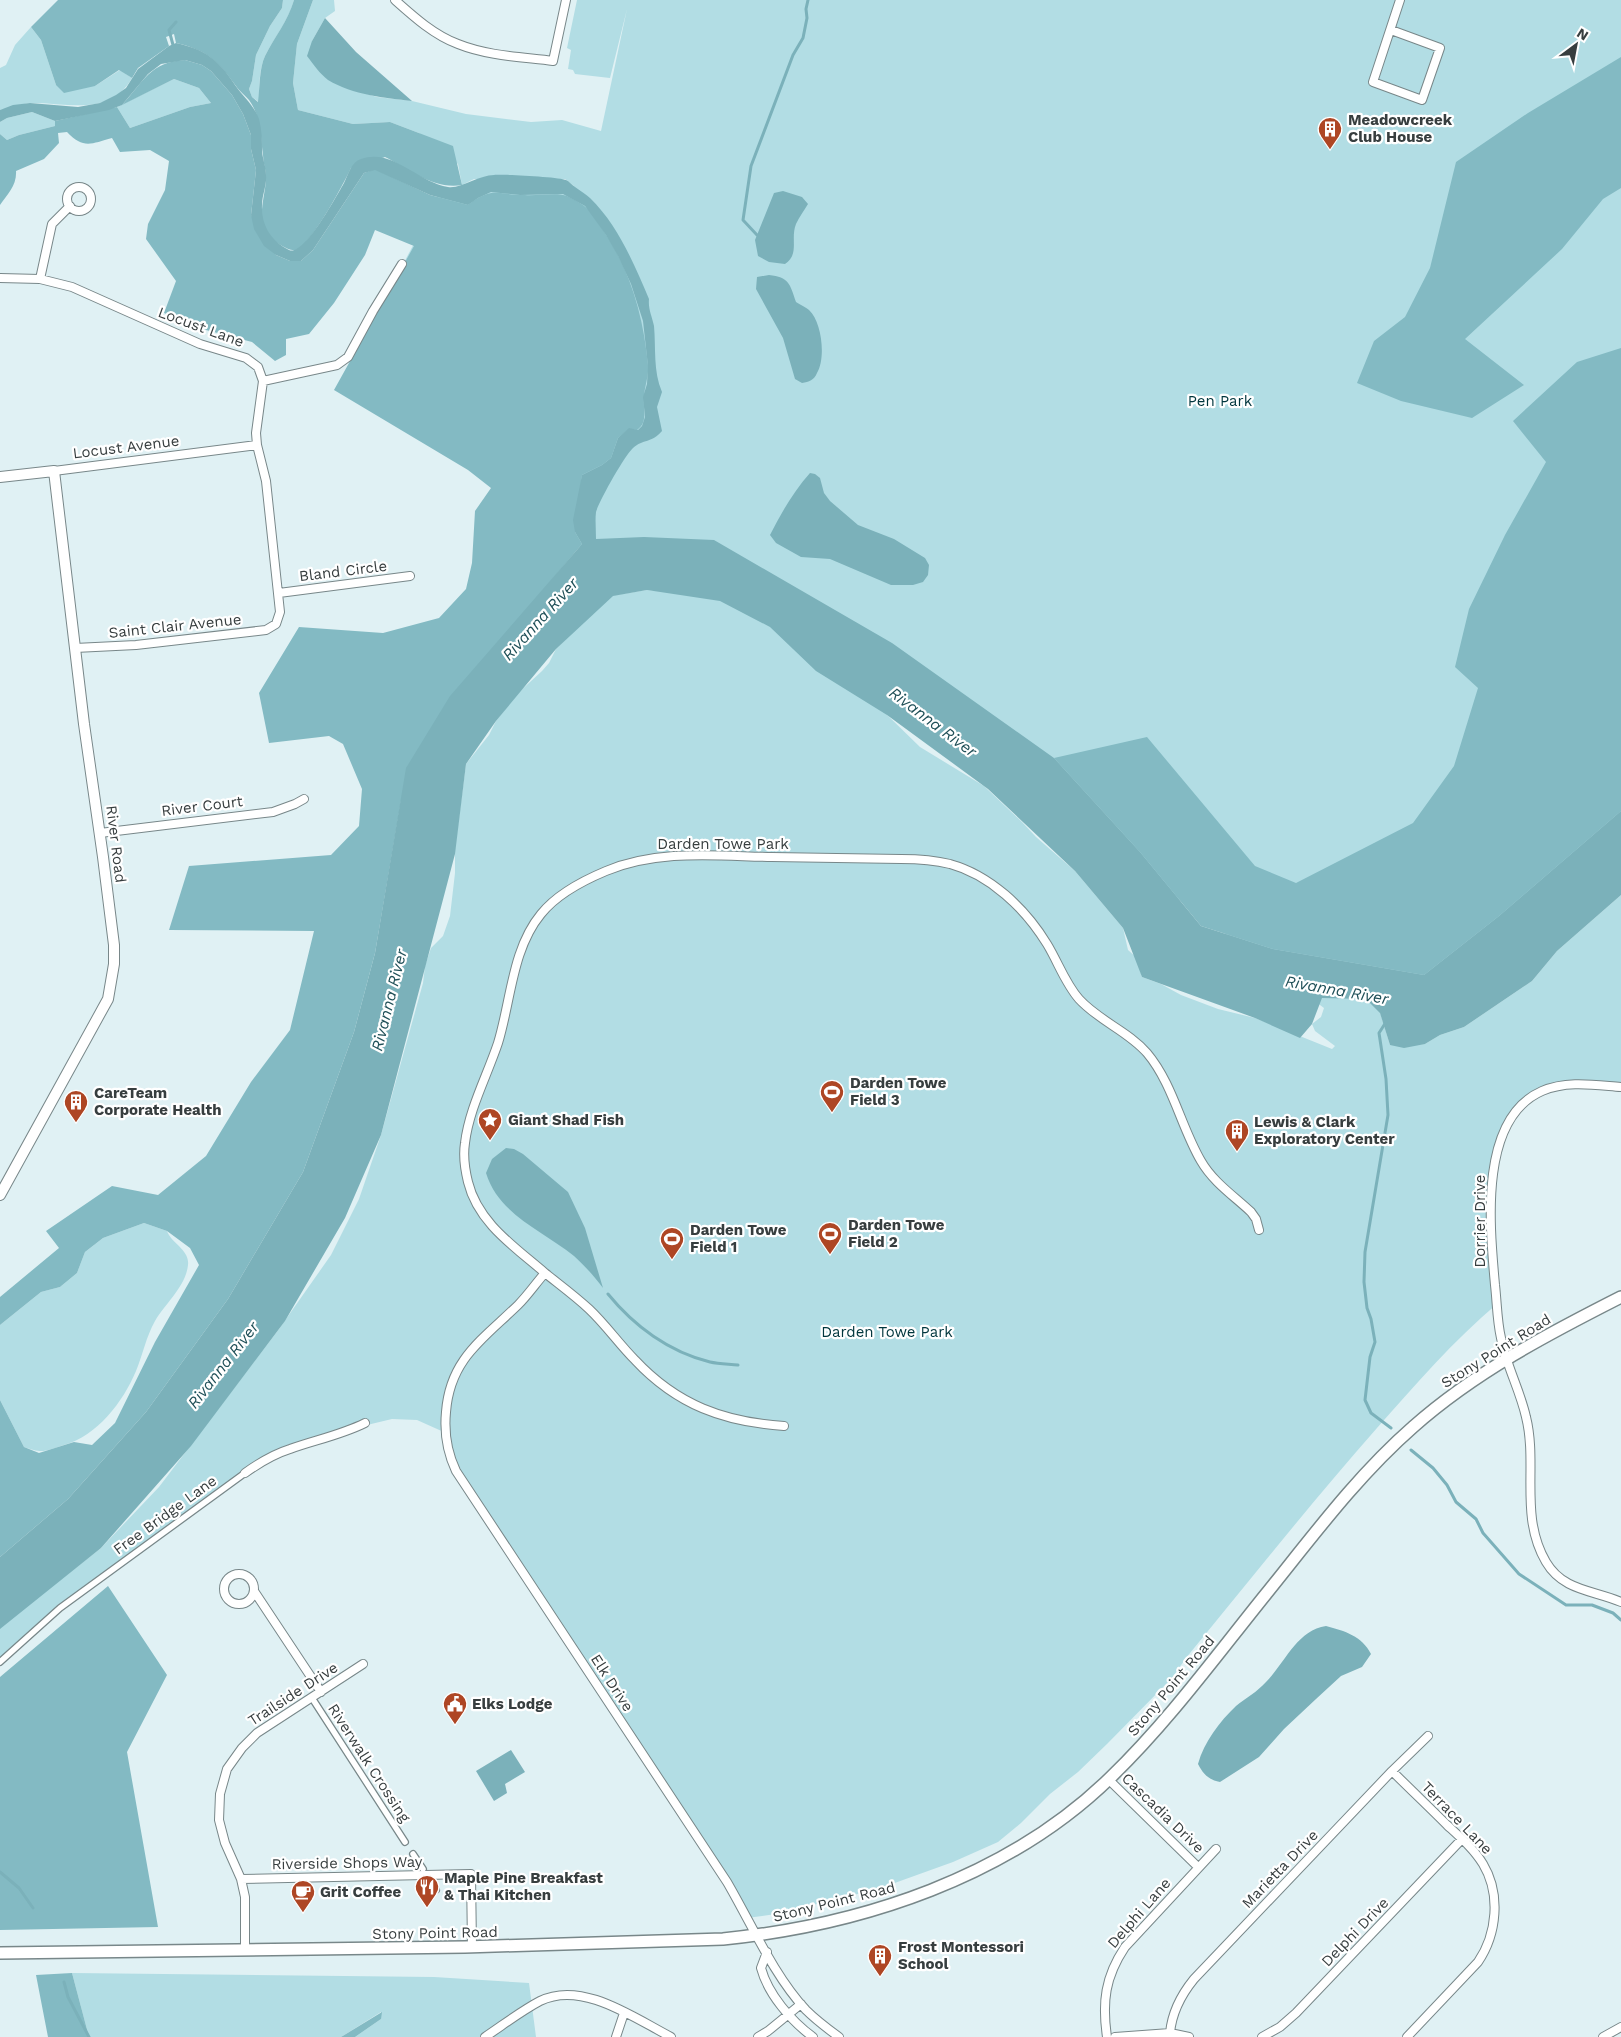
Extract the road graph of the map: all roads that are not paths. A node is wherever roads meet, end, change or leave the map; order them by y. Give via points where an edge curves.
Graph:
1 (395, 0) edge
2 (566, 0) edge
3 (1400, 0) edge
4 (1391, 30) junction
5 (70, 206) dead end
6 (402, 264) dead end
7 (0, 278) edge
8 (40, 279) junction
9 (263, 381) junction
10 (257, 445) junction
11 (54, 471) junction
12 (0, 477) edge
13 (410, 576) dead end
14 (278, 593) junction
15 (75, 648) junction
16 (304, 799) dead end
17 (100, 833) junction
18 (1621, 1087) edge
19 (0, 1195) edge
20 (1259, 1230) dead end
21 (545, 1273) junction
22 (1621, 1298) edge
23 (1507, 1358) junction
24 (365, 1423) dead end
25 (784, 1426) dead end
26 (245, 1473) joint
27 (254, 1591) dead end
28 (1621, 1602) edge
29 (0, 1662) edge
30 (363, 1664) dead end
31 (321, 1692) junction
32 (312, 1698) junction
33 (1428, 1736) dead end
34 (1392, 1772) junction
35 (1109, 1780) junction
36 (1462, 1839) junction
37 (405, 1842) dead end
38 (1216, 1849) dead end
39 (413, 1854) dead end
40 (1198, 1867) junction
41 (423, 1870) dead end
42 (241, 1879) junction
43 (430, 1881) dead end
44 (436, 1890) dead end
45 (756, 1936) junction
46 (472, 1947) junction
47 (245, 1950) junction
48 (767, 1952) junction
49 (0, 1953) edge
50 (800, 2004) junction
51 (624, 2013) junction
52 (788, 2014) junction
53 (1621, 2028) edge
54 (1170, 2033) junction
55 (485, 2037) edge
56 (616, 2037) edge
57 (671, 2037) edge
58 (758, 2037) edge
59 (813, 2037) edge
60 (839, 2037) edge
61 (1107, 2037) edge
62 (1115, 2037) edge
63 (1190, 2037) edge
64 (1262, 2037) edge
65 (1407, 2037) edge
66 (1603, 2037) edge

1 - 2 street via 433,31 458,44 492,53 553,61
3 - 4 street
4 - 4 street via 1373,82 1422,100 1440,48
5 - 8 street via 52,224
6 - 9 street via 343,362 337,366
7 - 8 street, Locust Lane
8 - 9 street, Locust Lane via 72,287 200,344 246,358 258,367
9 - 10 street
10 - 11 street, Locust Avenue
10 - 14 street via 266,475
11 - 12 street, Locust Avenue
11 - 15 street, River Road
13 - 14 street, Bland Circle
14 - 15 street, Saint Clair Avenue via 280,612 276,624 266,630 136,645
15 - 17 street, River Road
16 - 17 street, River Court via 273,812
17 - 19 street, River Road via 114,945 108,999
18 - 23 street, Dorrier Drive via 1570,1084 1542,1091 1522,1105 1504,1132 1494,1168 1492,1235 1501,1338
20 - 21 street, Darden Towe Park via 1251,1212 1214,1179 1202,1163 1165,1083 1147,1054 1080,999 1035,927 986,880 949,864 927,860 666,856 624,864 605,872 562,894 541,914 520,955 498,1042 469,1123 465,1168 474,1199 492,1227
21 - 25 street, Darden Towe Park via 589,1309 634,1360 665,1388 717,1415
21 - 45 street, Elk Drive via 518,1304 476,1343 460,1364 449,1389 446,1406 447,1444 456,1471 728,1882
22 - 23 main road, Stony Point Road
23 - 28 street, Dorrier Drive via 1528,1428 1531,1514 1543,1556 1553,1572 1570,1586
23 - 35 main road, Stony Point Road via 1428,1414 1362,1478 1165,1720
24 - 26 street, Free Bridge Lane via 289,1449
26 - 29 street, Free Bridge Lane via 60,1608
27 - 31 street
30 - 31 street, Trailside Drive
31 - 32 street, Trailside Drive
32 - 37 street, Riverwalk Crossing
32 - 42 street, Trailside Drive via 249,1740 225,1775 219,1820
33 - 34 street, Marietta Drive
34 - 36 street, Terrace Lane
34 - 54 street, Marietta Drive via 1189,1986 1175,2010
35 - 40 street, Cascadia Drive
35 - 45 main road, Stony Point Road via 1032,1840 963,1877 873,1911
36 - 64 street, Delphi Drive via 1296,2013
36 - 65 street, Terrace Lane via 1477,1855 1490,1880 1494,1908 1492,1933 1483,1956 1473,1969
38 - 40 street, Delphi Lane
39 - 41 street
40 - 61 street, Delphi Lane via 1125,1947 1113,1965 1104,2010
42 - 46 street, Riverside Shops Way via 471,1874
42 - 47 street, Trailside Drive via 246,1909
43 - 44 street
45 - 46 main road, Stony Point Road via 622,1944
45 - 48 street, Elk Drive
46 - 47 main road, Stony Point Road
47 - 49 main road, Stony Point Road
48 - 50 street, Elk Drive
48 - 52 street via 762,1961 762,1972
50 - 52 street
50 - 60 street, Elk Drive
51 - 55 street via 586,1996 563,1994 539,2002
51 - 56 street
51 - 57 street
52 - 58 street
52 - 59 street
53 - 66 street
54 - 62 street
54 - 63 street

